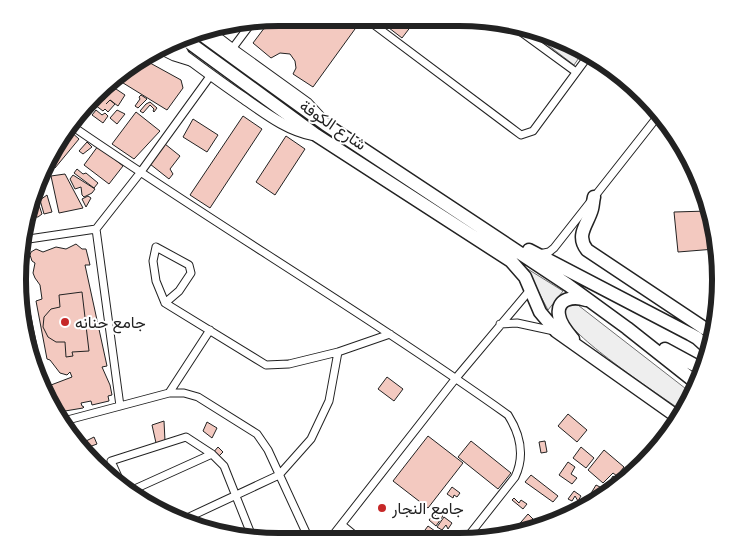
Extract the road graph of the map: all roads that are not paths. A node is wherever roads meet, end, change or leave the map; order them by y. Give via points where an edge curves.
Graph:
1 (377, 26) edge
2 (248, 28) edge
3 (214, 35) edge
4 (526, 36) edge
5 (206, 38) edge
6 (190, 43) edge
7 (178, 48) edge
8 (175, 49) edge
9 (232, 49) junction
10 (166, 53) edge
11 (182, 54) junction
12 (585, 60) edge
13 (193, 62) junction
14 (576, 72) junction
15 (211, 75) junction
16 (655, 120) edge
17 (325, 124) junction
18 (76, 129) edge
19 (316, 135) junction
20 (140, 173) junction
21 (594, 197) junction
22 (474, 227) junction
23 (96, 229) junction
24 (29, 239) edge
25 (531, 252) junction
26 (530, 290) junction
27 (165, 303) junction
28 (599, 307) junction
29 (500, 324) junction
30 (627, 328) junction
31 (707, 329) edge
32 (210, 330) junction
33 (556, 331) junction
34 (390, 334) junction
35 (703, 344) edge
36 (338, 352) junction
37 (586, 352) junction
38 (696, 366) edge
39 (456, 378) junction
40 (691, 379) edge
41 (169, 393) junction
42 (658, 404) junction
43 (120, 406) junction
44 (673, 414) edge
45 (670, 418) edge
46 (69, 420) edge
47 (212, 454) junction
48 (116, 472) edge
49 (279, 475) junction
50 (136, 488) edge
51 (235, 494) junction
52 (191, 516) edge
53 (342, 525) junction
54 (250, 531) edge
55 (471, 532) edge
56 (306, 533) edge
57 (335, 533) edge
58 (352, 533) edge

1 - 14 street via 521,135 533,131
2 - 9 street
3 - 9 main road
4 - 14 street
5 - 17 highway, شارع الكوفة
6 - 19 highway, شارع الكوفة
7 - 11 highway
8 - 11 main road
9 - 17 main road via 308,103
10 - 13 street
11 - 13 main road
12 - 14 street
13 - 15 main road
15 - 19 main road via 278,122
15 - 20 street
16 - 21 street
17 - 22 highway, شارع الكوفة
18 - 20 street
19 - 22 highway, شارع الكوفة
20 - 23 street
20 - 34 street
21 - 25 street via 554,248 544,253
21 - 31 highway via 582,236 587,250
22 - 25 highway
22 - 26 highway via 521,271
22 - 28 highway
23 - 24 street
23 - 43 street
25 - 35 highway
26 - 29 street
26 - 33 highway via 540,312
27 - 27 street via 156,281 153,261 156,247 188,265 191,273 179,291
27 - 32 street
28 - 30 highway
28 - 37 highway via 577,298 566,299 560,306 558,314 563,326
29 - 33 street via 517,323
29 - 39 street
30 - 38 highway
30 - 40 highway
32 - 36 street via 266,365 289,364
32 - 41 street
33 - 37 highway
34 - 36 street
34 - 39 street
36 - 49 street via 329,401 311,439
37 - 42 highway
39 - 53 street
39 - 55 street via 508,415 521,443 520,467 515,477
41 - 43 street
41 - 49 street via 198,397 252,430 265,444
42 - 44 highway
42 - 45 highway
43 - 46 street
47 - 48 street via 186,437 111,461
47 - 50 street
47 - 51 street via 224,466
49 - 51 street
49 - 56 street
51 - 52 street
51 - 54 street
53 - 57 street
53 - 58 street

